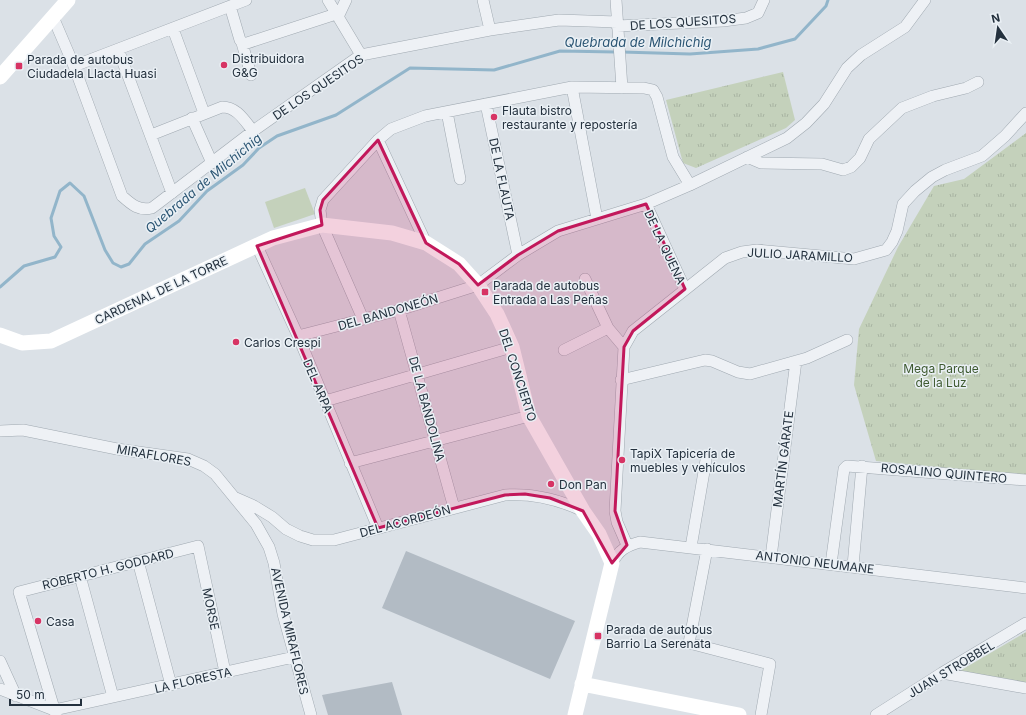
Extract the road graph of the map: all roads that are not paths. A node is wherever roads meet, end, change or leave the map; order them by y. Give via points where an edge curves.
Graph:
1 (68, 0) edge
2 (246, 0) edge
3 (328, 0) edge
4 (346, 0) edge
5 (483, 0) edge
6 (616, 0) edge
7 (764, 0) edge
8 (922, 1) edge
9 (230, 6) junction
10 (54, 16) junction
11 (337, 16) junction
12 (617, 24) junction
13 (173, 29) junction
14 (490, 30) junction
15 (242, 43) junction
16 (118, 49) junction
17 (361, 55) junction
18 (74, 66) junction
19 (251, 75) dead end
20 (0, 77) edge
21 (978, 82) dead end
22 (572, 87) junction
23 (622, 88) junction
24 (486, 104) junction
25 (447, 112) junction
26 (204, 113) junction
27 (1026, 113) edge
28 (192, 118) junction
29 (253, 131) junction
30 (151, 135) junction
31 (378, 140) junction
32 (746, 157) junction
33 (212, 163) junction
34 (460, 179) dead end
35 (690, 185) junction
36 (172, 193) junction
37 (646, 204) junction
38 (597, 219) junction
39 (322, 225) junction
40 (426, 242) junction
41 (257, 246) junction
42 (518, 255) junction
43 (585, 279) dead end
44 (478, 285) junction
45 (685, 289) junction
46 (399, 310) junction
47 (363, 319) junction
48 (608, 328) junction
49 (0, 335) edge
50 (298, 336) junction
51 (847, 340) dead end
52 (512, 347) junction
53 (624, 347) junction
54 (564, 350) dead end
55 (796, 361) junction
56 (418, 373) junction
57 (622, 380) junction
58 (325, 400) junction
59 (529, 416) junction
60 (0, 431) edge
61 (435, 440) junction
62 (706, 460) dead end
63 (350, 463) junction
64 (862, 466) junction
65 (1026, 480) edge
66 (234, 497) junction
67 (454, 508) junction
68 (583, 511) junction
69 (378, 528) junction
70 (627, 545) junction
71 (198, 546) joint
72 (269, 547) joint
73 (691, 547) junction
74 (707, 549) junction
75 (771, 557) junction
76 (138, 561) junction
77 (612, 563) junction
78 (832, 564) junction
79 (853, 566) junction
80 (80, 576) junction
81 (1026, 588) edge
82 (1026, 623) edge
83 (294, 657) junction
84 (0, 661) edge
85 (225, 672) junction
86 (942, 673) junction
87 (582, 684) junction
88 (171, 685) junction
89 (1026, 688) edge
90 (0, 689) edge
91 (16, 696) junction
92 (113, 697) junction
93 (55, 713) edge
94 (311, 715) edge
95 (575, 715) edge
96 (739, 715) edge
97 (761, 715) edge
98 (876, 715) edge

1 - 10 street
2 - 9 street
3 - 11 street
4 - 11 street
5 - 14 street
6 - 12 street
7 - 12 street, DE LOS QUESITOS via 758,12 746,18
8 - 32 street, DEL BANDONEÓN via 905,27 861,55 848,68 824,104 806,123 787,138
9 - 13 street
9 - 15 street
10 - 18 street, DE LOS QUESITOS
10 - 20 street
11 - 15 street
11 - 17 street
12 - 14 street, DE LOS QUESITOS via 558,20
12 - 23 street
13 - 16 street
13 - 26 street
14 - 17 street, DE LOS QUESITOS
15 - 19 street
16 - 18 street
16 - 30 street
17 - 29 street, DE LOS QUESITOS
18 - 36 street, DE LOS QUESITOS via 122,196 134,207 146,209 152,208
21 - 32 street via 902,108 869,139 860,158 851,167 843,170 822,164 762,163
22 - 23 street
22 - 24 street
22 - 38 street
23 - 35 street via 653,90 673,157
24 - 25 street
24 - 42 street, DE LA FLAUTA
25 - 31 street via 425,116 391,129
25 - 34 street
26 - 28 street
26 - 29 street via 229,107 236,111
27 - 45 street, JULIO JARAMILLO via 982,156 932,176 915,190 903,204 897,231 886,250 854,259 757,250 742,252 725,258
28 - 30 street
28 - 33 street
29 - 33 street, DE LOS QUESITOS
30 - 36 street
31 - 39 street via 323,200 320,210
31 - 40 street
32 - 35 street, DEL BANDONEÓN
33 - 36 street, DE LOS QUESITOS
35 - 37 street, DEL BANDONEÓN
37 - 38 street, DEL BANDONEÓN
37 - 45 street, DE LA QUENA
38 - 42 street, DEL BANDONEÓN via 558,231
39 - 40 street, DEL CONCIERTO via 392,232
39 - 41 street, CARDENAL DE LA TORRE via 273,238
39 - 47 street
40 - 44 street, DEL CONCIERTO via 459,264
41 - 49 street, CARDENAL DE LA TORRE via 51,341 22,343
41 - 50 street, DEL ARPA
42 - 44 street, DEL BANDONEÓN
43 - 48 street
44 - 46 street, DEL BANDONEÓN
44 - 52 street, DEL CONCIERTO via 497,314
45 - 53 street, JULIO JARAMILLO via 633,331
46 - 47 street, DEL BANDONEÓN
46 - 56 street, DE LA BANDOLINA
47 - 50 street, DEL BANDONEÓN
48 - 53 street
48 - 54 street
50 - 58 street, DEL ARPA
51 - 55 street
52 - 56 street
52 - 59 street, DEL CONCIERTO
53 - 57 street, JULIO JARAMILLO
55 - 57 street via 750,374 705,360
55 - 75 street, MARTÍN GÁRATE
56 - 58 street
56 - 61 street, DE LA BANDOLINA
57 - 70 street, JULIO JARAMILLO via 615,511
58 - 63 street, DEL ARPA
59 - 61 street
59 - 68 street, DEL CONCIERTO
60 - 66 street, MIRAFLORES via 23,430 188,460 204,466 215,474
61 - 63 street
61 - 67 street, DE LA BANDOLINA
62 - 73 street
63 - 69 street, DEL ARPA
64 - 65 street, ROSALINO QUINTERO
64 - 78 street, ROSALINO QUINTERO via 850,465 844,469
64 - 79 street
66 - 69 street, DEL ACORDEÓN via 272,517 286,529 313,540 334,540
66 - 72 street, MIRAFLORES via 256,524
67 - 68 street, DEL ACORDEÓN via 505,495 525,494 555,500
67 - 69 street, DEL ACORDEÓN
68 - 77 street, DEL CONCIERTO via 599,534
70 - 73 street, ANTONIO NEUMANE via 640,542
70 - 77 street
71 - 76 street, ROBERTO H. GODDARD
71 - 85 street, MORSE
72 - 83 street, AVENIDA MIRAFLORES
73 - 74 street, ANTONIO NEUMANE
74 - 75 street, ANTONIO NEUMANE
74 - 97 street via 689,643 770,664
75 - 78 street, ANTONIO NEUMANE
76 - 80 street, ROBERTO H. GODDARD
76 - 88 street
77 - 87 street
78 - 79 street, ANTONIO NEUMANE
79 - 81 street, ANTONIO NEUMANE
80 - 92 street
80 - 93 street, ROBERTO H. GODDARD via 19,592
82 - 86 street, JUAN STROBBEL
83 - 85 street, LA FLORESTA
83 - 94 street, AVENIDA MIRAFLORES
84 - 91 street
85 - 88 street, LA FLORESTA
86 - 89 street
86 - 98 street, JUAN STROBBEL
87 - 95 street
87 - 96 street
88 - 92 street, LA FLORESTA
90 - 91 street
91 - 93 street
92 - 93 street, LA FLORESTA

